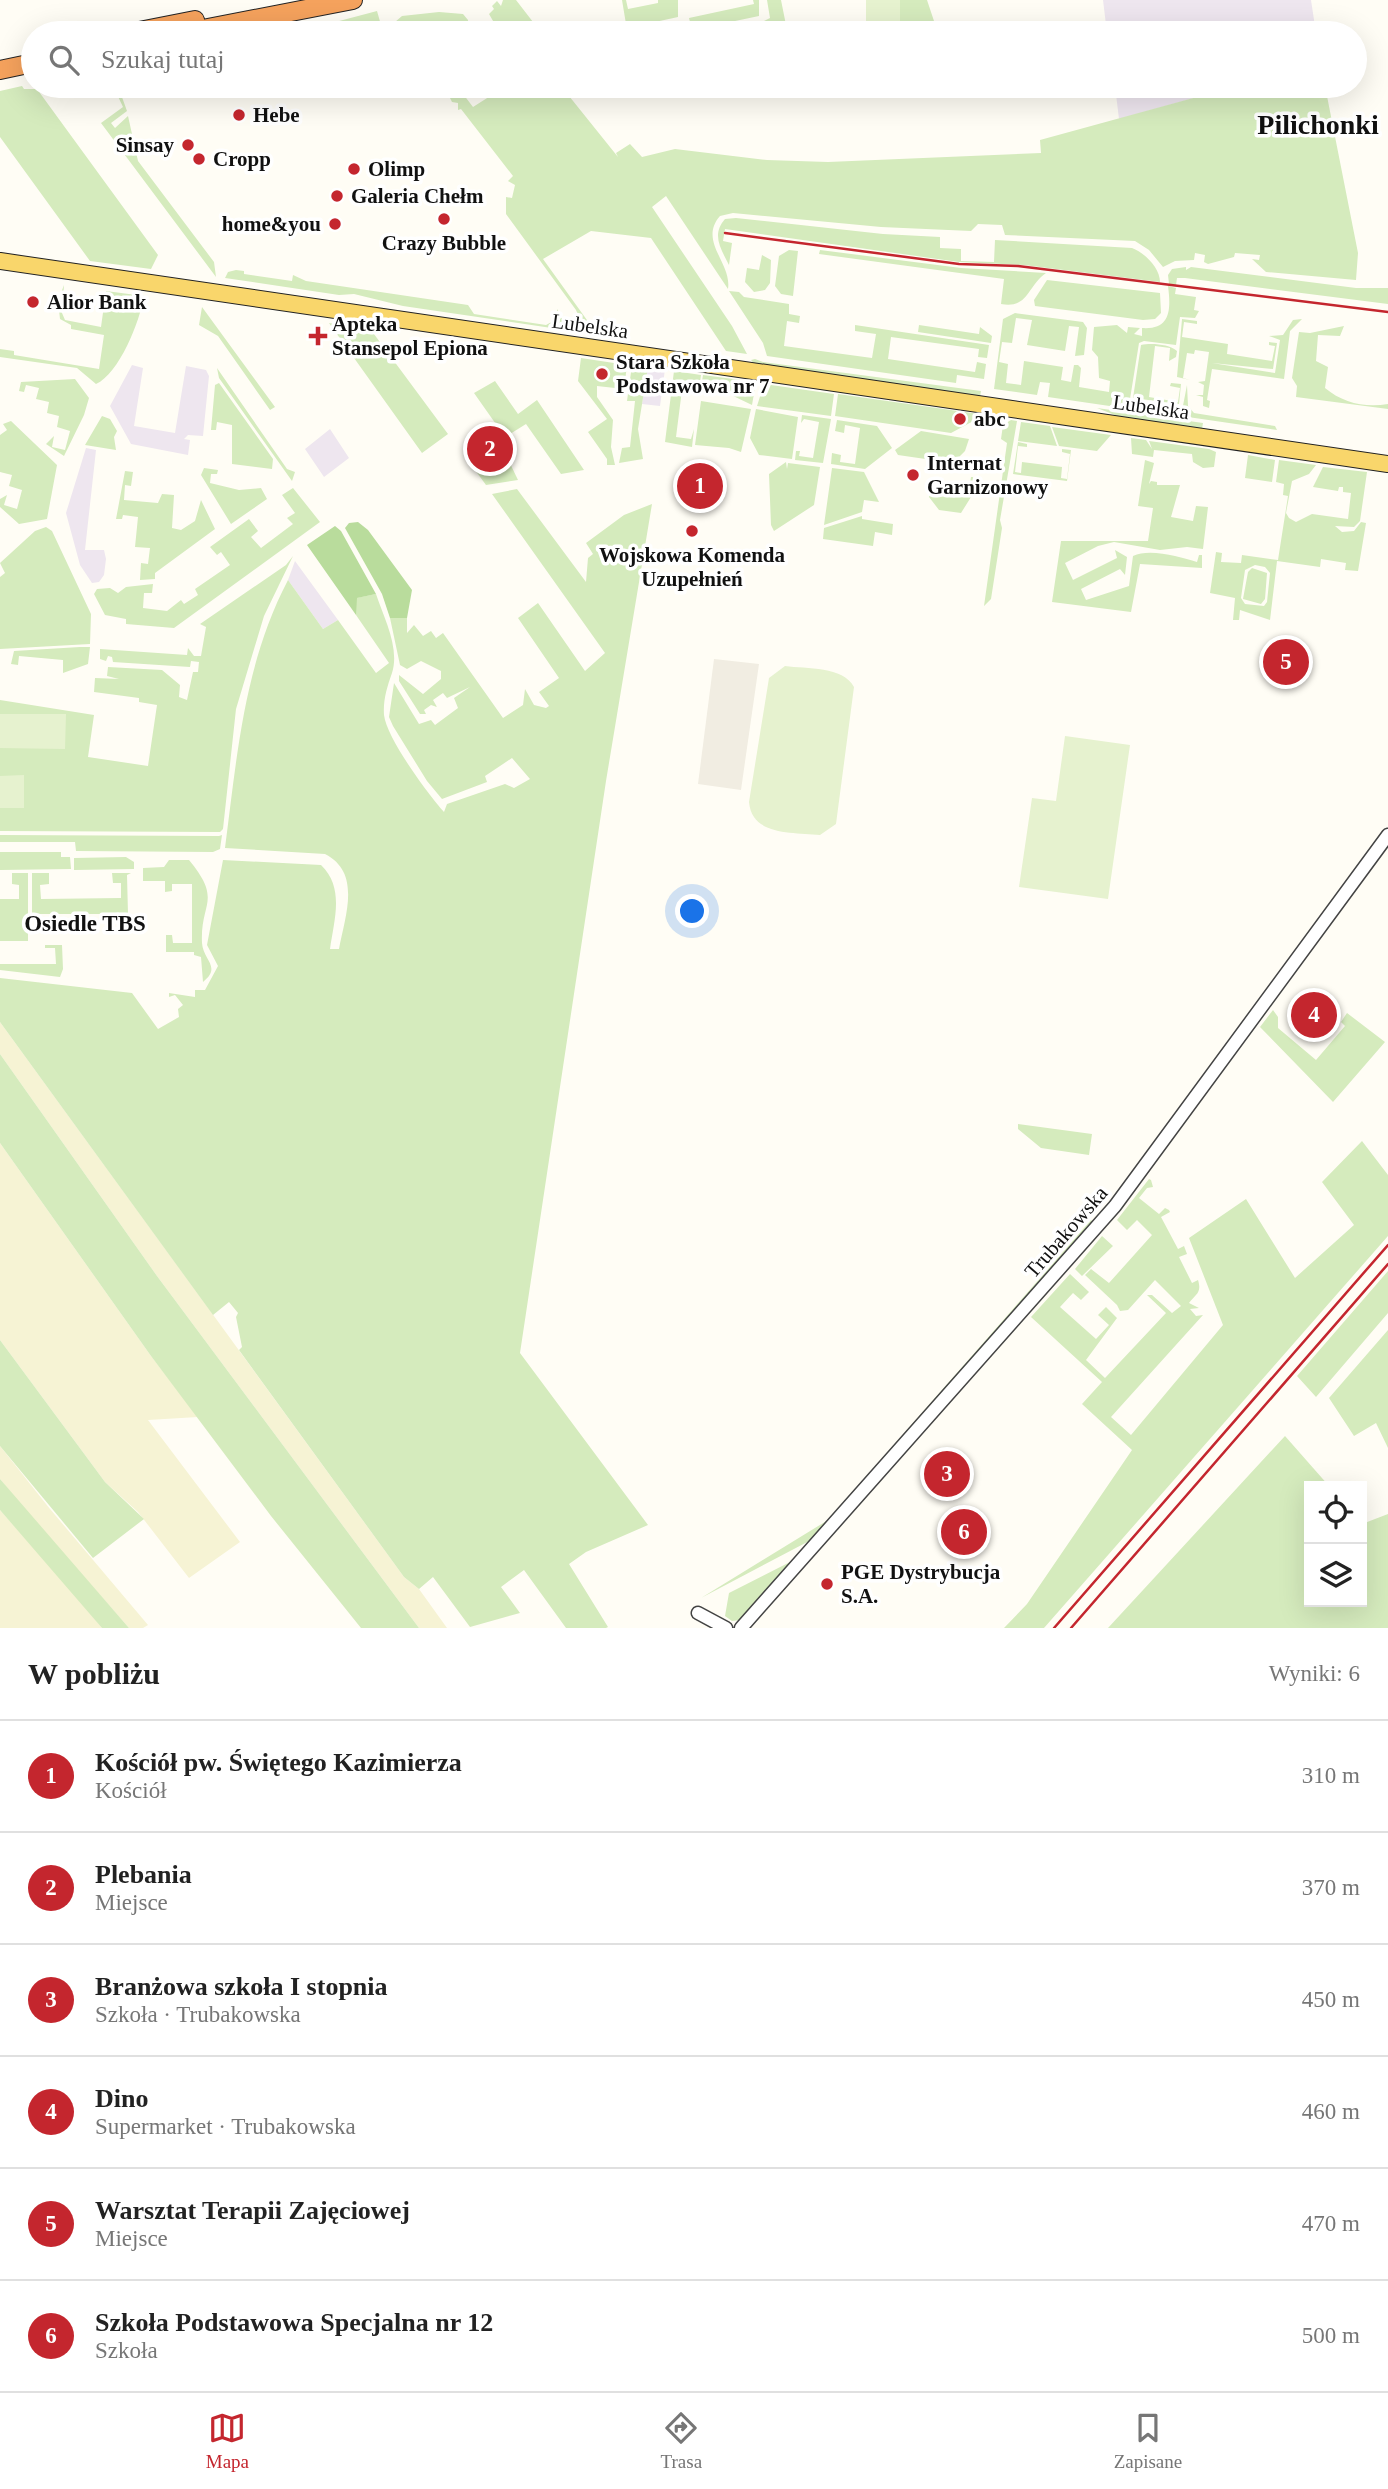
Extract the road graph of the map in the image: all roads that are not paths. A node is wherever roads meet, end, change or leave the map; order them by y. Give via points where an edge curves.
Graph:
1 (298, 0) edge
2 (353, 0) edge
3 (190, 21) edge
4 (244, 21) edge
5 (21, 55) edge
6 (0, 59) edge
7 (21, 66) edge
8 (0, 70) edge
9 (0, 261) edge
10 (1386, 462) edge
11 (1388, 835) edge
12 (698, 1613) dead end
13 (726, 1628) edge
14 (741, 1628) edge

1 - 3 highway
2 - 4 highway
5 - 6 highway
7 - 8 highway
9 - 10 main road, Lubelska
11 - 14 street, Trubakowska via 1120,1201
12 - 13 street

